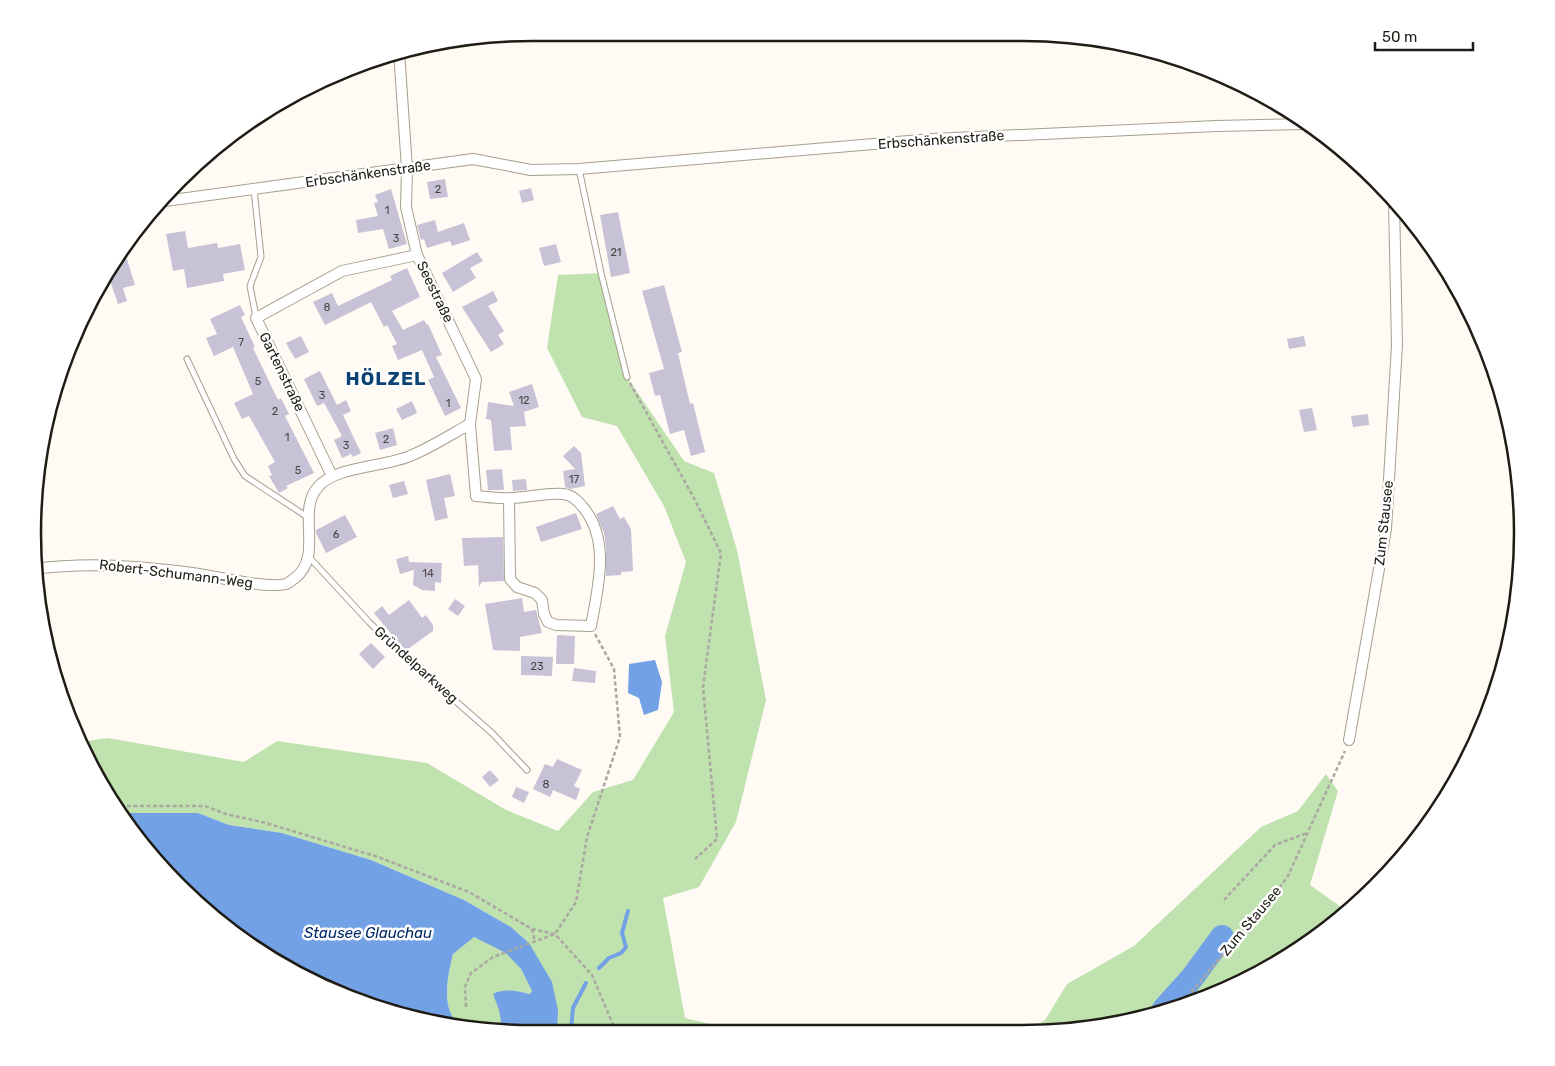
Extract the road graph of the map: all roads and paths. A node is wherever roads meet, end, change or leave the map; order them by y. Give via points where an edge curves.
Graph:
1 (400, 60) edge
2 (1295, 124) edge
3 (407, 169) junction
4 (579, 169) junction
5 (254, 189) junction
6 (171, 200) edge
7 (1394, 212) edge
8 (417, 255) junction
9 (256, 318) junction
10 (188, 359) dead end
11 (627, 378) joint
12 (470, 424) junction
13 (332, 476) junction
14 (509, 498) junction
15 (310, 519) junction
16 (308, 556) junction
17 (42, 568) edge
18 (591, 626) junction
19 (1349, 740) joint
20 (527, 770) dead end
21 (124, 806) edge
22 (1307, 833) junction
23 (694, 859) dead end
24 (1224, 900) dead end
25 (532, 929) junction
26 (554, 934) junction
27 (535, 942) junction
28 (1188, 996) edge
29 (466, 1007) dead end
30 (613, 1025) edge

1 - 3 street, Seestraße
2 - 4 street, Erbschänkenstraße via 932,140
3 - 4 street, Erbschänkenstraße via 474,158 531,170
3 - 5 street, Erbschänkenstraße
3 - 8 street, Seestraße via 406,206
4 - 11 lane
5 - 6 street, Erbschänkenstraße
5 - 9 lane via 261,257 250,286
7 - 19 street, Zum Stausee via 1397,345 1386,529
8 - 9 street, Gartenstraße via 342,271
8 - 12 street, Seestraße via 476,378
9 - 13 street, Gartenstraße
10 - 15 lane via 245,476
11 - 23 path via 721,553 703,687 717,839
12 - 13 street via 409,457
12 - 14 street, Seestraße via 476,496
13 - 15 street via 310,497
14 - 18 street via 510,579 517,587 535,593 542,600 548,622
14 - 18 street, Seestraße via 563,494 575,498 589,514 598,534 600,557
15 - 16 street
16 - 17 street, Robert-Schumann-Weg via 301,573 288,584 270,585 107,564
16 - 20 lane, Gründelparkweg via 376,629
18 - 26 path via 614,669 620,737 587,837 576,902
19 - 22 path, Zum Stausee
21 - 25 path via 205,806 266,823 378,857 469,892
22 - 24 path via 1275,844
22 - 28 path, Zum Stausee via 1288,878
25 - 26 path
25 - 27 path
26 - 27 path
26 - 30 path via 592,975
27 - 29 path via 493,957 471,973 465,987

